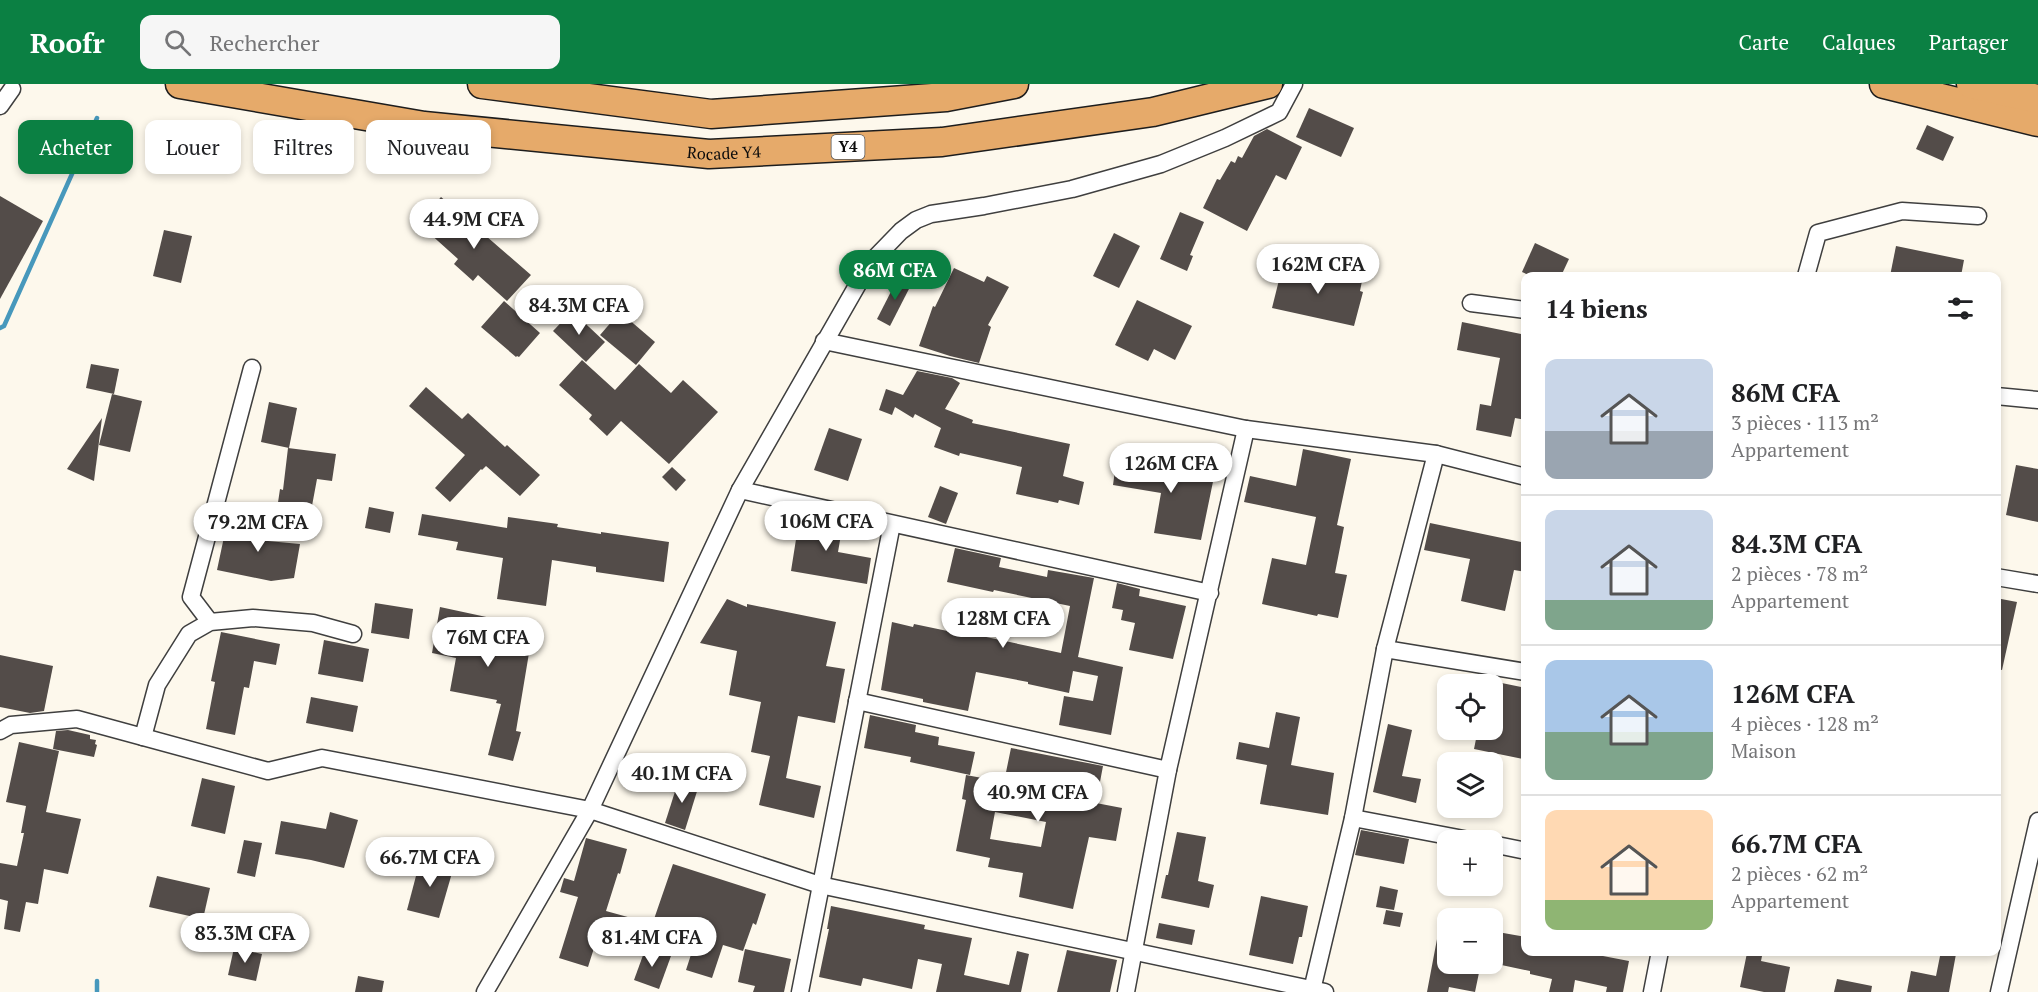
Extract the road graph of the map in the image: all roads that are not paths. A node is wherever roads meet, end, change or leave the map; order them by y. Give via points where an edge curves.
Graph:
1 (180, 84) edge
2 (482, 84) edge
3 (1014, 84) edge
4 (1268, 84) edge
5 (1294, 84) edge
6 (1884, 84) edge
7 (1971, 84) edge
8 (12, 89) dead end
9 (2038, 99) edge
10 (0, 106) edge
11 (2038, 122) edge
12 (1978, 216) dead end
13 (1807, 272) edge
14 (1471, 303) dead end
15 (1521, 309) edge
16 (824, 341) junction
17 (252, 368) dead end
18 (2001, 396) edge
19 (2038, 400) edge
20 (1246, 429) junction
21 (1436, 454) junction
22 (1521, 476) edge
23 (740, 489) junction
24 (892, 524) junction
25 (2001, 578) edge
26 (2038, 584) edge
27 (1210, 593) junction
28 (210, 622) junction
29 (353, 634) dead end
30 (1385, 649) junction
31 (1521, 671) edge
32 (857, 701) junction
33 (4, 726) edge
34 (143, 737) junction
35 (1168, 770) junction
36 (590, 810) junction
37 (1353, 818) junction
38 (2038, 821) edge
39 (1437, 834) edge
40 (1503, 846) edge
41 (1521, 850) edge
42 (820, 885) junction
43 (2003, 943) edge
44 (1135, 952) junction
45 (1659, 956) edge
46 (1319, 991) edge
47 (485, 992) edge
48 (800, 992) edge
49 (1126, 992) edge
50 (1652, 992) edge
51 (1999, 992) edge

1 - 4 highway, Rocade Y4 / Y4 via 424,126 709,154 942,142 1154,112
2 - 3 highway via 711,114 946,97
5 - 16 street via 1279,112 1161,164 1072,189 916,220 870,262
6 - 11 highway
7 - 9 highway
8 - 10 street
12 - 13 street via 1902,211 1818,233
14 - 15 street
16 - 20 street
16 - 23 street
17 - 28 street via 191,597
18 - 19 street
20 - 21 street
20 - 27 street
21 - 22 street
21 - 30 street
23 - 24 street
23 - 36 street
24 - 27 street
24 - 32 street
25 - 26 street
27 - 35 street
28 - 29 street via 253,618 313,623
28 - 34 street via 189,634 157,685
30 - 31 street
30 - 37 street
32 - 35 street
32 - 42 street
33 - 34 street via 77,719
34 - 36 street via 268,771 322,758
35 - 44 street
36 - 42 street
36 - 47 street
37 - 39 street
37 - 46 street
38 - 43 street
40 - 41 street
42 - 44 street
42 - 48 street
43 - 51 street
44 - 46 street
44 - 49 street
45 - 50 street

